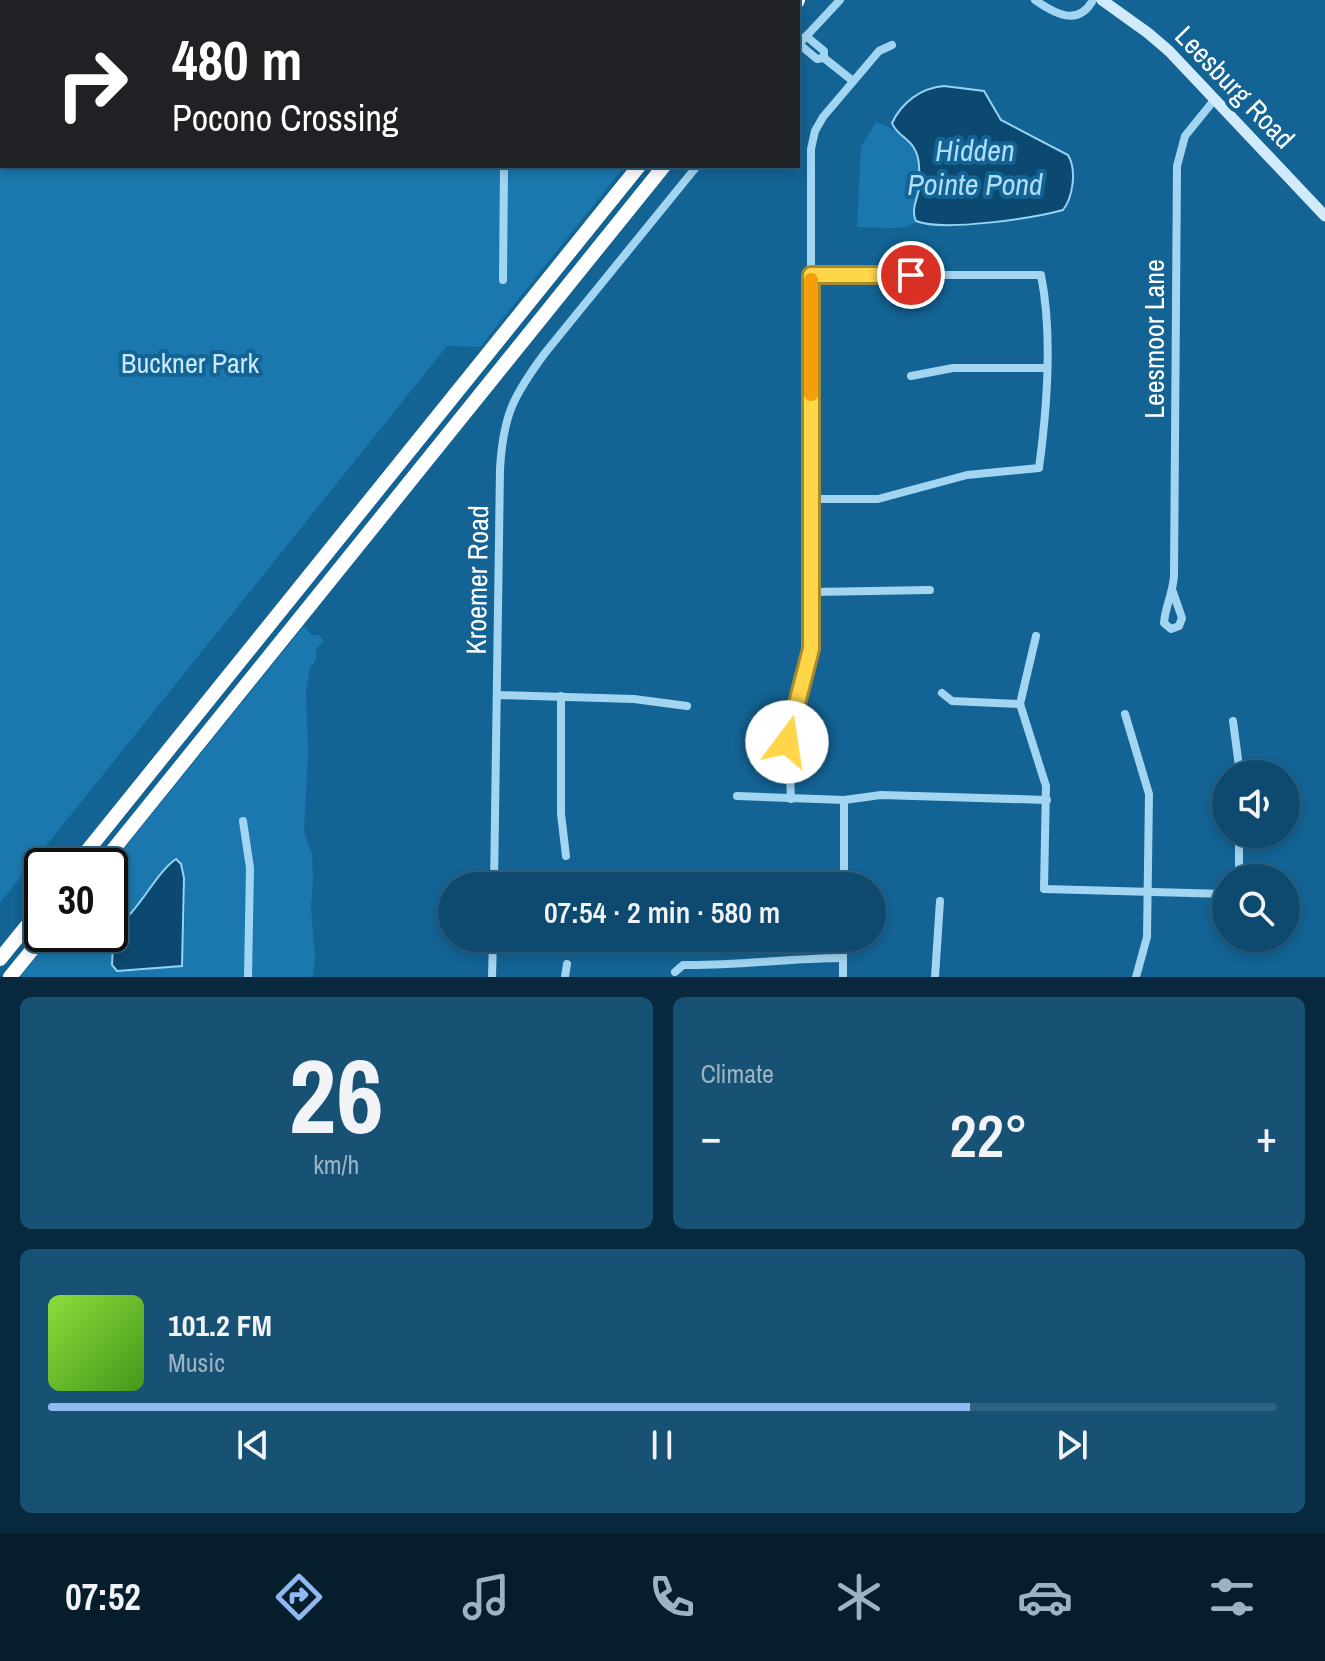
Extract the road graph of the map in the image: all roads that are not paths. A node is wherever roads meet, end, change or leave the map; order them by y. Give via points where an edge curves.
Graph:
1 (840, 0) edge
2 (1035, 0) edge
3 (1093, 0) edge
4 (1102, 0) edge
5 (806, 36) junction
6 (800, 43) edge
7 (892, 45) dead end
8 (800, 46) edge
9 (824, 58) junction
10 (853, 81) junction
11 (1215, 99) junction
12 (504, 168) edge
13 (637, 168) edge
14 (662, 168) edge
15 (695, 168) edge
16 (1325, 216) edge
17 (811, 275) junction
18 (503, 280) dead end
19 (1046, 368) junction
20 (911, 376) dead end
21 (812, 499) junction
22 (930, 590) dead end
23 (812, 592) junction
24 (1173, 592) dead end
25 (1036, 636) dead end
26 (942, 693) dead end
27 (497, 695) junction
28 (561, 696) junction
29 (1020, 704) junction
30 (687, 706) dead end
31 (1125, 714) dead end
32 (1233, 721) dead end
33 (1238, 760) edge
34 (737, 796) dead end
35 (791, 799) junction
36 (844, 800) junction
37 (1047, 800) junction
38 (243, 821) dead end
39 (90, 848) edge
40 (115, 848) edge
41 (566, 856) dead end
42 (494, 872) edge
43 (844, 872) edge
44 (1148, 893) junction
45 (1212, 894) edge
46 (940, 901) dead end
47 (24, 929) edge
48 (30, 952) edge
49 (493, 952) edge
50 (843, 952) edge
51 (843, 958) junction
52 (0, 959) edge
53 (567, 964) dead end
54 (675, 972) dead end
55 (10, 977) edge
56 (248, 977) edge
57 (492, 977) edge
58 (565, 977) edge
59 (843, 977) edge
60 (935, 977) edge
61 (1136, 977) edge

1 - 5 street
2 - 3 street via 1068,17 1081,14
4 - 11 main road, Leesburg Road via 1159,42
5 - 6 street
5 - 9 street via 824,51
7 - 10 street via 879,51
8 - 9 street
9 - 10 street
10 - 17 street via 818,124 812,143
11 - 16 main road, Leesburg Road
11 - 24 street, Leesmoor Lane via 1185,136 1177,166
12 - 18 street
13 - 39 highway
14 - 40 highway
15 - 27 street, Kroemer Road via 524,381 510,406 503,432
17 - 19 street via 1041,275
17 - 21 street
19 - 20 street via 953,368
19 - 21 street via 1039,468 967,475 887,498
21 - 23 street
22 - 23 street
23 - 35 street via 811,649 787,742
25 - 29 street
26 - 29 street via 952,701
27 - 28 street
27 - 42 street, Kroemer Road
28 - 30 street
28 - 41 street
29 - 37 street
31 - 44 street via 1149,794
32 - 33 street
34 - 35 street
35 - 36 street
36 - 37 street via 881,795
36 - 43 street
37 - 44 street via 1044,889
38 - 56 street via 250,874
44 - 45 street
44 - 61 street via 1146,949
46 - 60 street
47 - 52 highway
48 - 55 highway
49 - 57 street
50 - 51 street
51 - 54 street via 683,965
51 - 59 street
53 - 58 street

